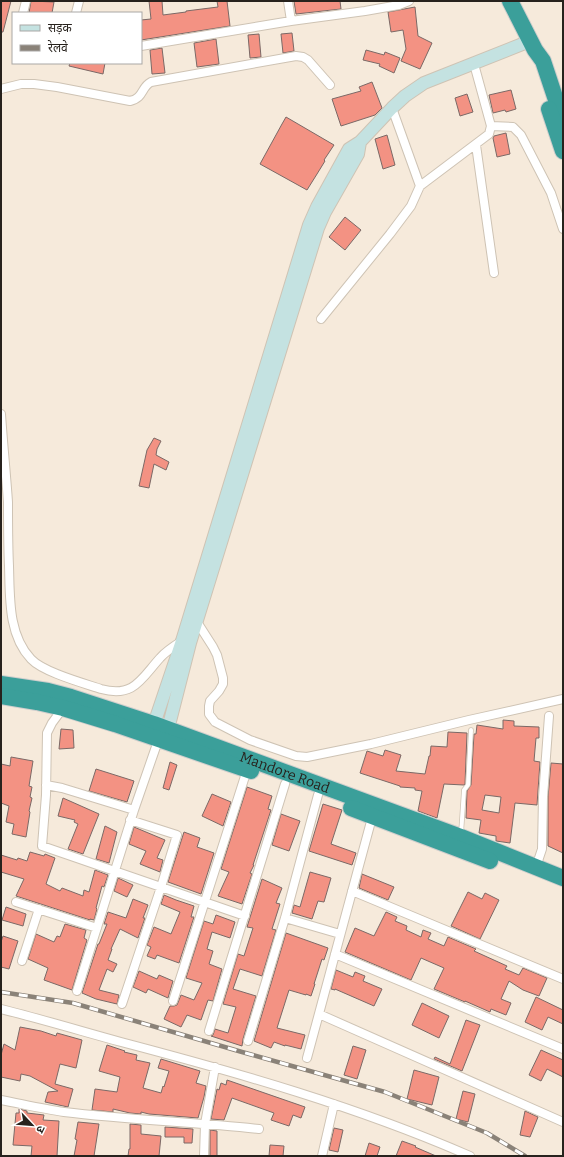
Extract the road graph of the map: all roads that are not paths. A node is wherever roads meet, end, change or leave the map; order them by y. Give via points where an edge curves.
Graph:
1 (26, 1) edge
2 (79, 1) edge
3 (288, 1) edge
4 (409, 1) edge
5 (510, 1) edge
6 (23, 12) edge
7 (76, 12) edge
8 (291, 21) junction
9 (142, 46) edge
10 (532, 46) junction
11 (474, 64) junction
12 (330, 85) dead end
13 (1, 89) edge
14 (392, 108) junction
15 (563, 121) edge
16 (491, 126) junction
17 (476, 145) junction
18 (563, 151) edge
19 (420, 186) junction
20 (314, 226) junction
21 (563, 229) edge
22 (494, 273) dead end
23 (321, 319) dead end
24 (1, 414) edge
25 (197, 622) junction
26 (182, 641) junction
27 (179, 666) junction
28 (1, 684) edge
29 (1, 696) edge
30 (563, 699) edge
31 (63, 708) junction
32 (549, 716) dead end
33 (471, 730) dead end
34 (160, 731) junction
35 (247, 770) junction
36 (285, 784) junction
37 (46, 785) junction
38 (318, 795) junction
39 (134, 810) junction
40 (373, 811) junction
41 (130, 820) junction
42 (460, 837) junction
43 (536, 867) junction
44 (114, 871) junction
45 (563, 878) edge
46 (161, 887) junction
47 (563, 888) edge
48 (352, 891) junction
49 (16, 902) dead end
50 (205, 902) junction
51 (39, 910) junction
52 (245, 916) junction
53 (285, 918) junction
54 (97, 928) junction
55 (340, 934) junction
56 (335, 954) junction
57 (22, 961) dead end
58 (563, 979) edge
59 (77, 991) dead end
60 (173, 1001) dead end
61 (122, 1004) dead end
62 (1, 1009) edge
63 (319, 1014) junction
64 (209, 1031) dead end
65 (248, 1041) dead end
66 (563, 1049) edge
67 (307, 1058) dead end
68 (215, 1068) junction
69 (1, 1100) edge
70 (334, 1104) junction
71 (563, 1122) edge
72 (205, 1124) junction
73 (259, 1129) dead end
74 (204, 1156) edge
75 (322, 1156) edge
76 (470, 1156) edge

1 - 6 street
2 - 7 street
3 - 8 street
4 - 8 street via 372,10
5 - 10 highway
8 - 9 street
10 - 11 street
10 - 15 highway via 543,61
10 - 18 highway via 534,62
11 - 14 street via 424,83
11 - 16 street
12 - 13 street via 308,60 296,56 151,82 134,100 126,101 57,87 27,84
14 - 19 street
14 - 20 street via 360,142 358,154 325,212
16 - 17 street via 489,134
16 - 21 street via 513,127 521,135 551,193
17 - 19 street
17 - 22 street
19 - 23 street via 411,206
20 - 25 street
20 - 26 street
24 - 26 street via 8,502 10,610 16,633 31,659 38,666 52,672 100,689 122,692 138,683 163,655
25 - 27 street
25 - 30 street via 217,655 223,678 223,684 209,706 215,722 250,740 296,756 307,757 371,744
26 - 27 street
27 - 34 street
28 - 34 highway, Mandore Road via 71,697
29 - 31 highway, Mandore Road
31 - 34 highway, Mandore Road via 116,724
31 - 37 street via 47,733
32 - 43 street via 542,849
33 - 42 lane via 468,785 464,790
34 - 35 highway, Mandore Road
34 - 39 street
34 - 40 highway, Mandore Road
35 - 36 highway, Mandore Road
35 - 50 street
36 - 38 highway, Mandore Road
36 - 52 street
37 - 39 street
37 - 44 street via 42,846
38 - 40 highway, Mandore Road
38 - 53 street
39 - 41 street
40 - 42 highway, Mandore Road
40 - 47 highway, Mandore Road
40 - 48 street
41 - 44 street
41 - 46 street via 177,835
42 - 43 highway, Mandore Road
43 - 45 highway, Mandore Road
44 - 46 street
44 - 54 street
46 - 50 street
46 - 61 street
48 - 55 street
48 - 58 street
49 - 51 street
50 - 52 street
50 - 60 street
51 - 54 street
51 - 57 street
52 - 64 street
53 - 55 street
53 - 65 street
54 - 59 street
55 - 56 street
56 - 63 street
56 - 66 street
62 - 68 street
63 - 67 street
63 - 71 street
68 - 70 street
68 - 72 street
69 - 72 street via 62,1112
70 - 75 street
70 - 76 street
72 - 73 street
72 - 74 street

